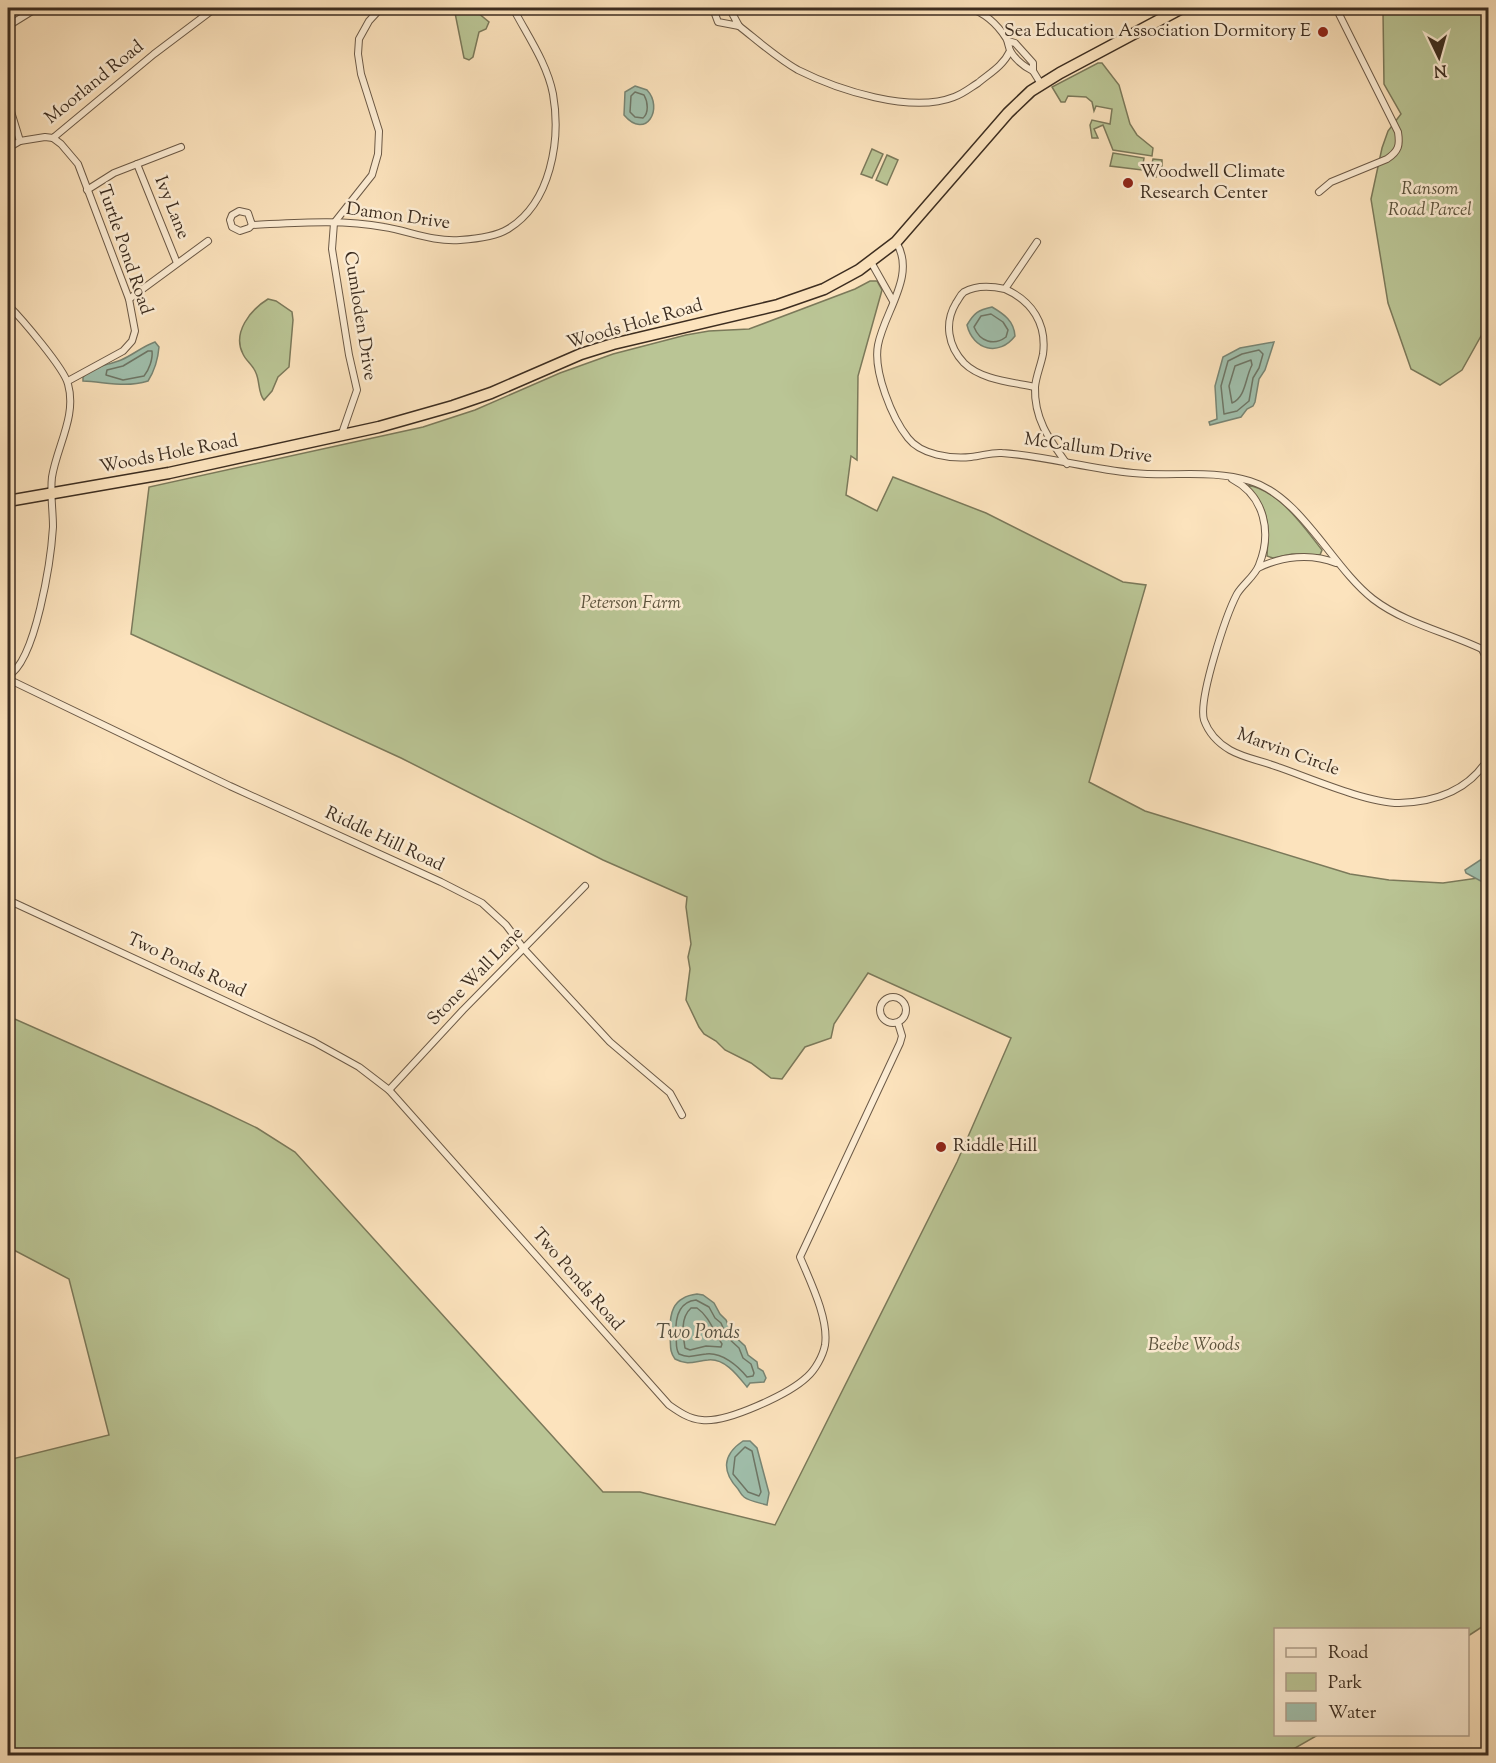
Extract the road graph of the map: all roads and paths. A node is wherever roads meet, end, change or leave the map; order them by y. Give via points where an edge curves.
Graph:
1 (37, 8) edge
2 (215, 8) edge
3 (381, 8) edge
4 (513, 8) edge
5 (720, 8) edge
6 (727, 8) edge
7 (969, 8) edge
8 (1182, 8) edge
9 (1336, 8) edge
10 (8, 26) edge
11 (739, 26) junction
12 (1008, 41) junction
13 (1010, 51) junction
14 (1033, 71) junction
15 (1041, 84) junction
16 (8, 102) edge
17 (53, 138) junction
18 (20, 141) junction
19 (181, 147) dead end
20 (8, 148) edge
21 (137, 164) junction
22 (87, 190) junction
23 (1319, 192) dead end
24 (334, 223) junction
25 (252, 225) dead end
26 (208, 241) dead end
27 (896, 242) junction
28 (1037, 242) dead end
29 (871, 262) junction
30 (177, 263) junction
31 (1005, 289) junction
32 (129, 299) junction
33 (893, 301) junction
34 (8, 305) edge
35 (68, 381) junction
36 (1035, 387) junction
37 (341, 436) junction
38 (1067, 464) junction
39 (1228, 477) junction
40 (51, 494) junction
41 (8, 501) edge
42 (1337, 563) junction
43 (1258, 568) junction
44 (1485, 650) edge
45 (1488, 662) edge
46 (8, 678) edge
47 (1488, 759) edge
48 (585, 886) dead end
49 (8, 900) edge
50 (524, 949) junction
51 (898, 1023) junction
52 (389, 1090) junction
53 (682, 1115) dead end
54 (1487, 1642) dead end
55 (1488, 1657) edge

1 - 10 street
2 - 17 street, Moorland Road
3 - 24 street via 359,39 358,54 380,131 378,154 372,175
4 - 24 street, Damon Drive via 544,66 552,94 555,135 548,175 537,202 506,230 479,238 417,236 384,226
5 - 11 street via 715,14 718,22
6 - 11 street
7 - 12 street via 991,21
8 - 15 highway, Woods Hole Road
9 - 23 street via 1398,132 1400,144 1388,159 1331,182
11 - 13 street via 786,62 824,82 863,95 907,102 938,102 966,92 1003,64
12 - 13 street
12 - 14 street via 1015,43 1033,63
13 - 14 street
14 - 15 street
15 - 27 highway, Woods Hole Road via 1008,113
16 - 18 street
17 - 18 street, Moorland Road
17 - 22 street, Turtle Pond Road via 78,164
18 - 20 street
19 - 21 street
21 - 22 street
21 - 30 street, Ivy Lane
22 - 32 street, Turtle Pond Road
24 - 25 street, Damon Drive
24 - 37 street, Cumloden Drive via 332,249 357,390
26 - 30 street
27 - 29 highway, Woods Hole Road
27 - 33 street, McCallum Drive via 904,262
28 - 31 street
29 - 33 street
29 - 37 highway, Woods Hole Road via 802,298 613,344 453,406
30 - 32 street
31 - 36 street via 1019,295 1041,324 1043,357
31 - 36 street via 993,286 962,293 950,315 950,338 959,356 977,372
32 - 35 street, Turtle Pond Road via 135,331 132,341 123,351
33 - 38 street, McCallum Drive via 878,346 877,364 899,425 910,441 921,449 945,456 999,452
34 - 35 street
35 - 40 street via 71,406 54,467
36 - 38 street via 1036,414
37 - 40 highway, Woods Hole Road
38 - 39 street, McCallum Drive via 1135,473
39 - 42 street, McCallum Drive via 1249,480 1274,492 1295,511
39 - 43 street, Marvin Circle via 1250,494 1263,514 1266,538
40 - 41 highway, Woods Hole Road
40 - 46 street via 52,527 41,605 27,652
42 - 43 street via 1299,557
42 - 44 street, McCallum Drive via 1386,608
43 - 47 street, Marvin Circle via 1238,593 1206,686 1204,720 1215,740 1232,751 1389,802 1432,799 1453,793 1473,778
44 - 45 street
46 - 50 street, Riddle Hill Road via 482,903
48 - 50 street, Stone Wall Lane
49 - 52 street, Two Ponds Road via 314,1042 359,1066
50 - 52 street, Stone Wall Lane
50 - 53 street, Riddle Hill Road via 610,1042 670,1093
51 - 51 street, Two Ponds Road via 884,1018 882,1001 890,997 905,1005 905,1014
51 - 52 street, Two Ponds Road via 900,1043 800,1257 824,1324 825,1345 820,1360 808,1377 789,1389 748,1410 717,1419 692,1418 669,1405
54 - 55 street

